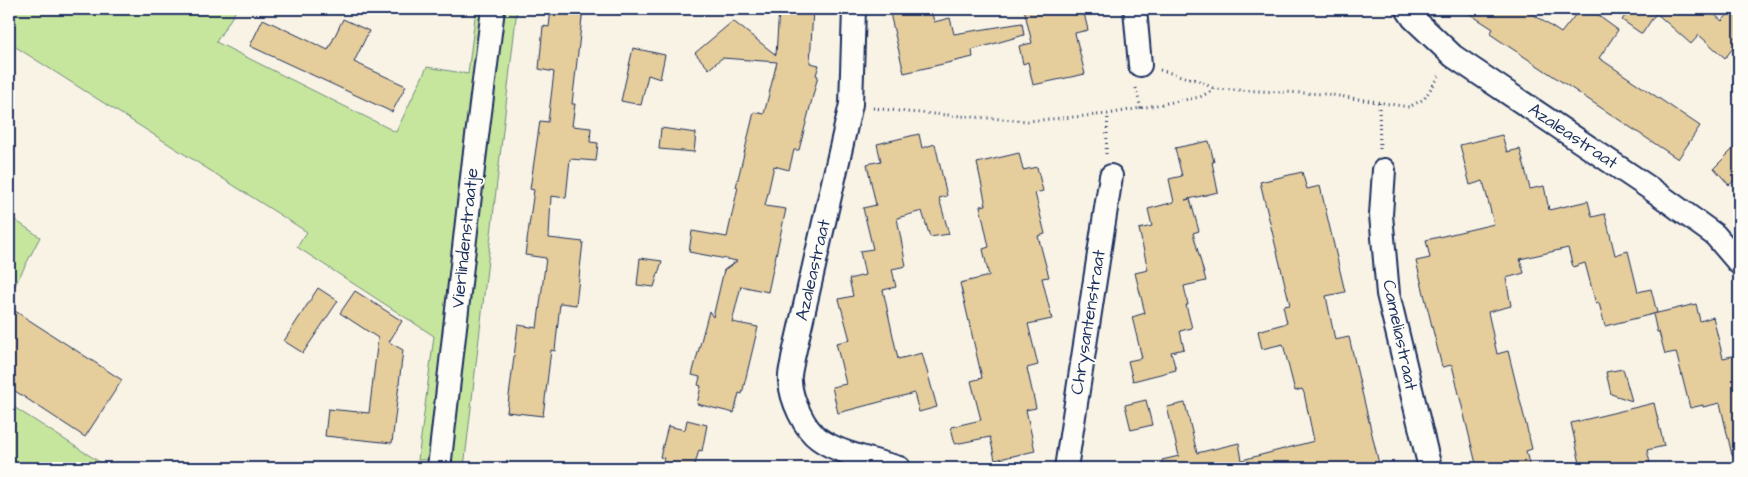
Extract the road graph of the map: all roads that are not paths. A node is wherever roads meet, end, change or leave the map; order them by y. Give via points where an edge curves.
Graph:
1 (493, 9) edge
2 (854, 9) edge
3 (1135, 9) edge
4 (1407, 9) edge
5 (1140, 65) road end
6 (1384, 170) road end
7 (1111, 176) road end
8 (1739, 262) edge
9 (439, 468) edge
10 (899, 468) edge
11 (1066, 468) edge
12 (1430, 468) edge

1 - 9 street, Vierlindenstraatje
2 - 10 street, Azaleastraat via 850,104 792,358 790,381 795,403 817,438 835,448
3 - 5 street
4 - 8 street, Azaleastraat via 1453,56 1654,191 1715,235
6 - 12 street, Cameliastraat via 1382,215 1388,294
7 - 11 street, Chrysantenstraat

